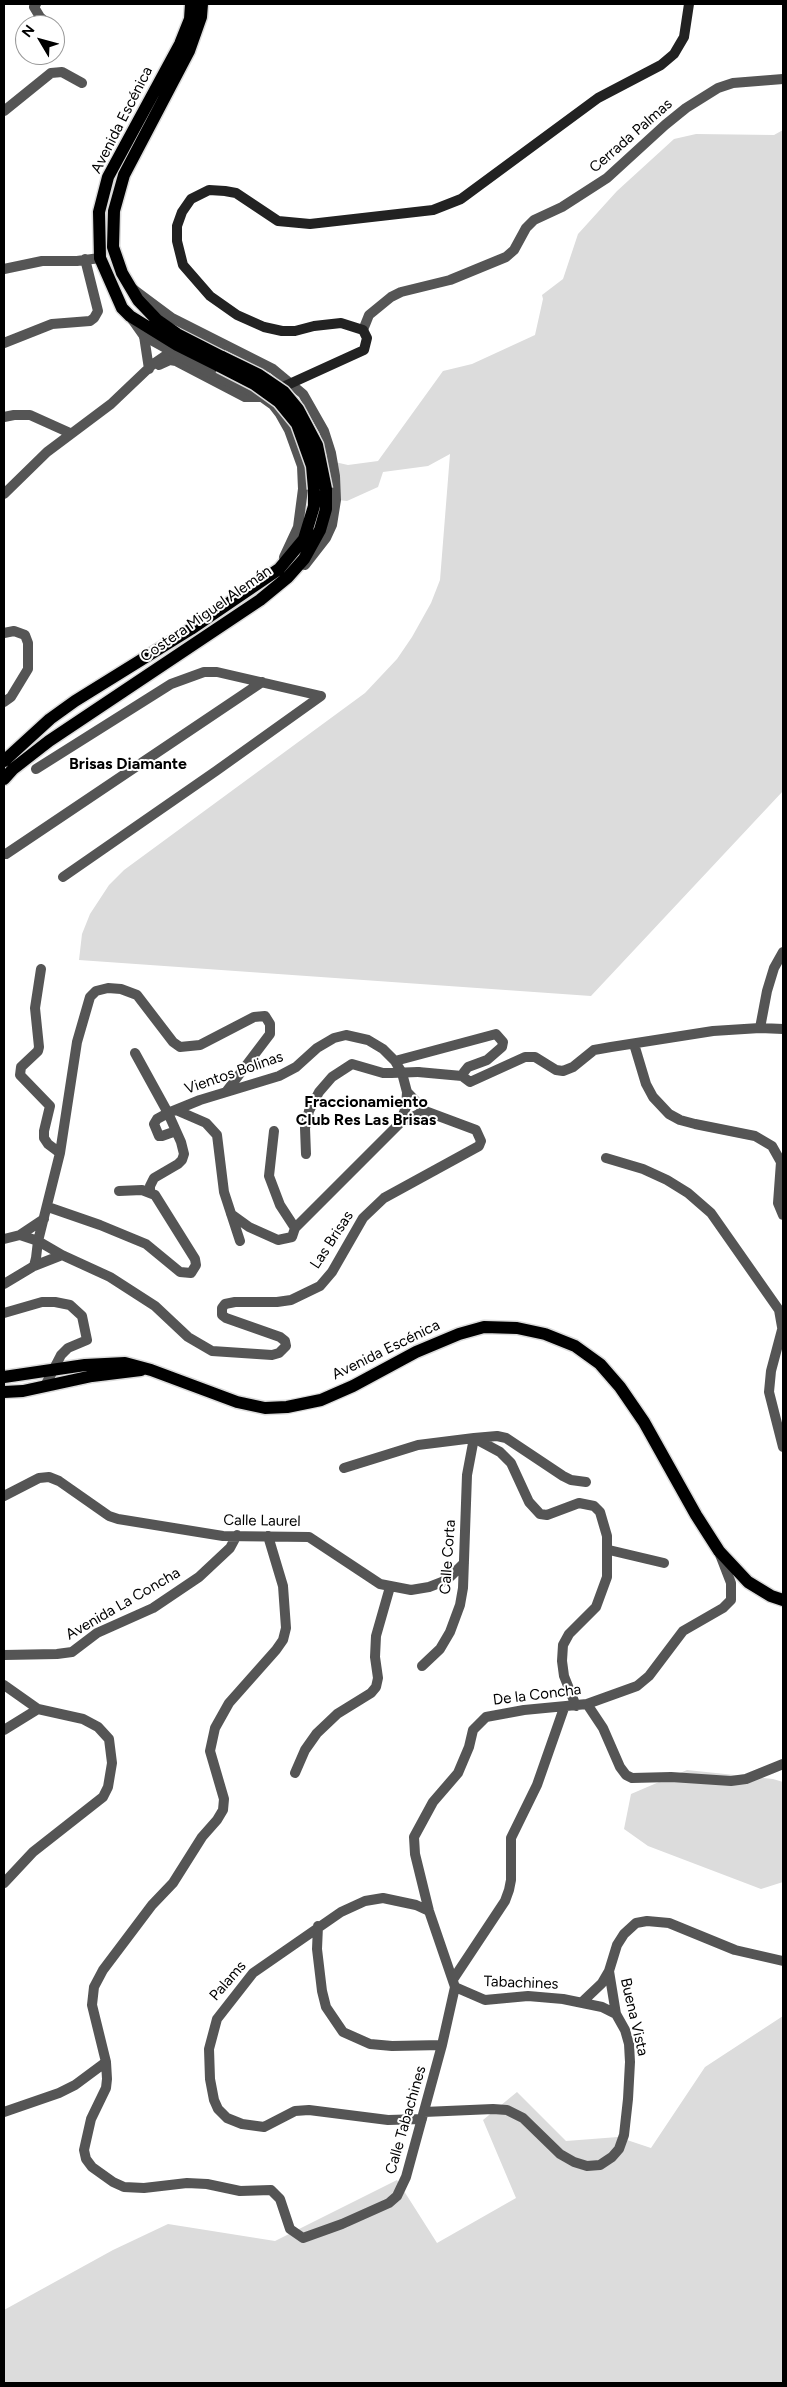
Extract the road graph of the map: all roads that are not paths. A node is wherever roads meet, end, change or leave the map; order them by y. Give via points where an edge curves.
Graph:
1 (36, 4) edge
2 (191, 4) edge
3 (202, 4) edge
4 (689, 4) edge
5 (39, 15) edge
6 (783, 79) edge
7 (82, 83) dead end
8 (4, 111) edge
9 (100, 258) junction
10 (85, 259) junction
11 (4, 269) edge
12 (110, 284) joint
13 (131, 287) junction
14 (130, 316) junction
15 (363, 330) junction
16 (144, 336) junction
17 (4, 344) edge
18 (171, 352) junction
19 (220, 362) junction
20 (149, 369) junction
21 (292, 382) junction
22 (262, 396) junction
23 (4, 417) edge
24 (70, 433) junction
25 (4, 494) edge
26 (283, 573) junction
27 (4, 633) edge
28 (128, 669) junction
29 (262, 682) junction
30 (4, 702) edge
31 (98, 706) junction
32 (50, 719) junction
33 (108, 722) junction
34 (4, 761) edge
35 (36, 769) dead end
36 (4, 779) edge
37 (6, 854) dead end
38 (63, 877) dead end
39 (783, 952) edge
40 (41, 969) dead end
41 (760, 1028) junction
42 (783, 1029) edge
43 (634, 1044) junction
44 (135, 1053) dead end
45 (395, 1061) junction
46 (462, 1076) junction
47 (226, 1092) junction
48 (407, 1092) junction
49 (172, 1111) junction
50 (425, 1111) junction
51 (400, 1123) junction
52 (176, 1131) junction
53 (274, 1131) dead end
54 (60, 1153) junction
55 (306, 1154) dead end
56 (606, 1158) dead end
57 (119, 1191) dead end
58 (781, 1191) edge
59 (150, 1192) junction
60 (48, 1207) junction
61 (231, 1214) junction
62 (783, 1215) edge
63 (44, 1219) junction
64 (296, 1228) junction
65 (20, 1235) junction
66 (4, 1239) edge
67 (38, 1241) junction
68 (240, 1241) dead end
69 (62, 1255) junction
70 (34, 1266) junction
71 (4, 1284) edge
72 (4, 1313) edge
73 (783, 1327) edge
74 (151, 1370) junction
75 (52, 1371) junction
76 (4, 1377) edge
77 (45, 1386) junction
78 (4, 1392) edge
79 (474, 1438) junction
80 (783, 1447) edge
81 (344, 1468) dead end
82 (586, 1482) dead end
83 (4, 1496) edge
84 (237, 1535) junction
85 (268, 1536) junction
86 (608, 1550) junction
87 (719, 1551) junction
88 (464, 1563) junction
89 (664, 1563) dead end
90 (390, 1587) junction
91 (783, 1600) edge
92 (4, 1655) edge
93 (422, 1666) dead end
94 (4, 1685) edge
95 (587, 1704) junction
96 (576, 1706) junction
97 (564, 1708) junction
98 (38, 1709) junction
99 (4, 1730) edge
100 (783, 1764) edge
101 (295, 1773) dead end
102 (4, 1882) edge
103 (429, 1911) junction
104 (318, 1926) junction
105 (783, 1961) edge
106 (609, 1971) junction
107 (454, 1982) junction
108 (582, 2002) junction
109 (616, 2014) junction
110 (442, 2045) junction
111 (106, 2062) junction
112 (4, 2112) edge
113 (423, 2115) junction

1 - 5 street via 34,7
2 - 9 main road, Avenida Escénica via 190,19 180,44 108,178 99,212
3 - 13 main road, Costera Miguel Alemán via 201,17 189,51 124,175 114,210 113,247
4 - 15 main road via 684,37 674,54 660,65 598,98 461,199 432,210 404,215 310,224 278,220 236,193 209,190 191,199 177,226 183,266 221,305 250,322 282,331 341,324
6 - 15 street, Cerrada Palmas via 733,83 718,88 665,125 608,178 562,207 534,220 506,257 450,280 396,295 369,315
7 - 8 street via 62,72 51,73
9 - 10 street
9 - 12 main road, Avenida Escénica
10 - 11 street via 42,260
10 - 17 street via 98,311 94,318 52,324
12 - 14 main road, Costera Miguel Alemán via 122,308
13 - 19 main road, Costera Miguel Alemán via 138,300 157,320
13 - 21 street via 172,318 273,369
14 - 16 street
14 - 19 main road, Costera Miguel Alemán via 177,346
15 - 21 main road via 367,338 364,350
16 - 18 street
16 - 20 street
18 - 20 street
18 - 22 street
19 - 26 main road, Costera Miguel Alemán, bridge via 259,375 284,392 317,445 320,489 326,509 320,530 304,559
20 - 22 street via 170,360 245,398
20 - 24 street via 111,404
21 - 22 main road
21 - 26 street via 303,394 324,431 335,476 336,500 326,538 305,565
22 - 26 street via 280,414 302,466 303,489 298,527
23 - 24 street via 30,415
24 - 25 street
26 - 28 main road, Costera Miguel Alemán
26 - 31 main road, Costera Miguel Alemán via 227,622
27 - 30 street via 14,631 25,635 28,643 28,669 11,697
28 - 31 main road
28 - 32 main road
29 - 33 street via 204,672 171,684
29 - 37 street
29 - 38 street via 321,696
31 - 32 main road
31 - 33 street
31 - 36 main road, Costera Miguel Alemán
32 - 34 main road
33 - 35 street
39 - 41 street via 767,991
40 - 54 street via 35,1008 39,1046 38,1051 20,1067 20,1074 50,1106 44,1138
41 - 42 street
41 - 43 street via 714,1031
43 - 46 street via 594,1050 573,1067 563,1070 556,1070 535,1057 525,1057 477,1080 470,1082
43 - 58 street via 646,1084 662,1108 680,1120 763,1139 772,1146 781,1162
44 - 49 street
45 - 46 street via 491,1034 500,1037 502,1047 498,1052 468,1067
45 - 47 street, Vientos Bolinas via 368,1040 346,1035 317,1048 296,1067 279,1076
45 - 48 street, Vientos Bolinas
46 - 55 street, bridge via 383,1073 352,1064 332,1077 309,1110 304,1128
47 - 49 street, Vientos Bolinas
47 - 54 street via 270,1034 270,1024 265,1016 254,1017 200,1045 180,1046 173,1042 137,995 121,988 96,991 86,1006 77,1042
48 - 50 street, Las Brisas
48 - 51 street, Vientos Bolinas
49 - 52 street
49 - 52 street via 154,1124 156,1133 162,1136
49 - 61 street via 206,1123 217,1135 224,1192
50 - 51 street
50 - 69 street, Las Brisas via 467,1125 476,1130 482,1141 479,1146 384,1198 363,1218 332,1272 320,1286 291,1300 235,1302 222,1308 222,1315 226,1318 280,1337 286,1346 279,1353 228,1353 199,1345 155,1306 110,1277
51 - 64 street, Vientos Bolinas
52 - 59 street via 183,1150 182,1160 154,1178
53 - 64 street via 269,1176 280,1205
54 - 60 street
56 - 73 street via 667,1180 711,1213 779,1310
57 - 59 street
58 - 62 street via 778,1202
59 - 60 street via 160,1202 195,1259 196,1265 191,1273 180,1272 146,1244
60 - 63 street
61 - 64 street, Vientos Bolinas via 249,1227 278,1240 292,1237
61 - 68 street
63 - 65 street
63 - 67 street
65 - 66 street
65 - 67 street, Las Brisas
67 - 69 street, Las Brisas
67 - 70 street
69 - 70 street
70 - 71 street
72 - 75 street via 42,1302 70,1306 78,1312 87,1340 68,1348
73 - 80 street via 769,1392
74 - 75 main road, Avenida Escénica via 125,1362 108,1362
74 - 77 main road, Avenida Escénica via 92,1376
74 - 87 main road, Avenida Escénica via 237,1402 265,1408 287,1407 321,1400 459,1334 484,1327 517,1328 545,1334 576,1346 600,1364 620,1387
75 - 76 main road, Avenida Escénica
75 - 77 street
77 - 78 main road, Avenida Escénica
79 - 81 street via 418,1445
79 - 82 street via 506,1438 563,1476
79 - 86 street via 500,1452 511,1463 529,1502 540,1514 547,1516 579,1503 594,1506 605,1524
79 - 88 street, Calle Corta via 467,1475
83 - 84 street, Calle Laurel via 39,1478 49,1477 118,1520
84 - 85 street, Calle Laurel
84 - 92 street, Avenida La Concha via 230,1548 214,1564 183,1589 153,1608 97,1633 72,1652
85 - 90 street, Calle Laurel via 309,1537 364,1575
85 - 111 street, Calle Tabachines via 283,1586 286,1628 283,1640 229,1703 215,1728 210,1751 224,1799 223,1810 173,1883 152,1904 94,1986 92,2005
86 - 89 street
86 - 96 street via 607,1577 596,1606 569,1634 563,1645 564,1676
87 - 91 main road, Avenida Escénica via 748,1582
87 - 95 street, De la Concha via 731,1583 731,1600 683,1631 649,1676 637,1686
88 - 90 street, Calle Laurel via 451,1576 429,1587 411,1590
88 - 93 street, Calle Corta via 456,1622 440,1649
90 - 101 street via 376,1636 376,1687 337,1714 317,1733
94 - 98 street
95 - 96 street, De la Concha
95 - 100 street via 603,1728 620,1767 632,1778 731,1781 746,1779
96 - 97 street, De la Concha
97 - 103 street, De la Concha via 524,1710 486,1717 473,1730 458,1773 433,1802 414,1837
97 - 107 street, Calle Tabachines via 537,1785 510,1838 511,1880 505,1901
98 - 99 street
98 - 102 street via 83,1719 98,1727 109,1739 110,1777 102,1797 33,1852
103 - 104 street, Palams via 383,1898 364,1901
103 - 107 street, De la Concha
104 - 110 street via 322,1991 326,2007 343,2032 370,2044
104 - 113 street, Palams via 253,1973 216,2019 209,2049 210,2080 218,2110 228,2118 250,2126 264,2126 295,2111 309,2110 388,2120
105 - 106 street, Buena Vista via 735,1950 669,1923 647,1921 636,1923 624,1934
106 - 108 street via 602,1983
106 - 109 street, Buena Vista
107 - 108 street, Tabachines via 485,2000 528,1996
107 - 110 street, Calle Tabachines
108 - 109 street, Tabachines
109 - 113 street, Buena Vista via 628,2044 628,2099 619,2149 600,2165 587,2166 560,2154 523,2118 507,2110
110 - 113 street, Calle Tabachines
111 - 112 street via 59,2093
111 - 113 street, Calle Tabachines via 106,2088 86,2134 86,2159 92,2167 124,2187 197,2184 240,2191 271,2190 280,2199 290,2229 303,2238 378,2208 397,2196 406,2177

